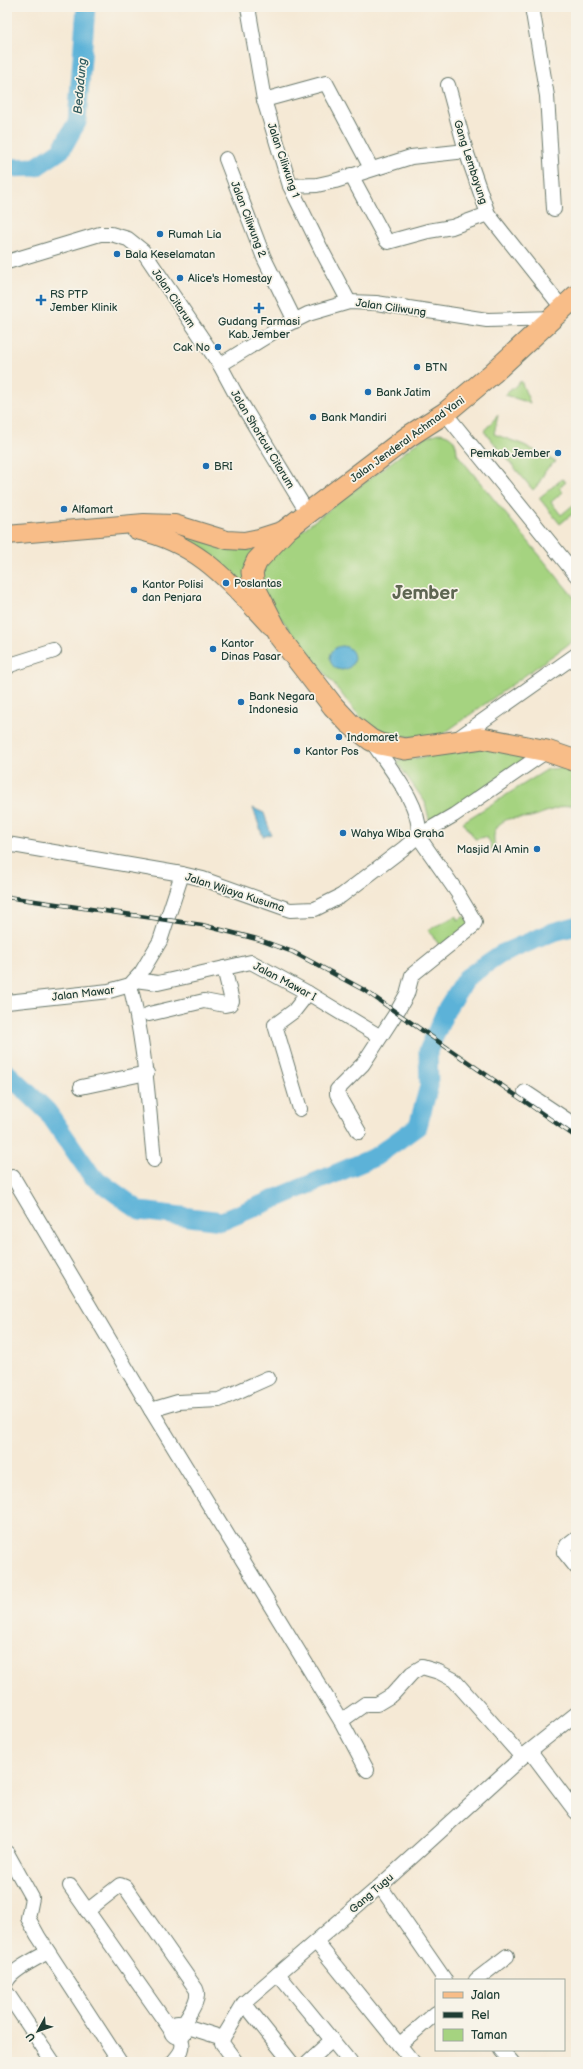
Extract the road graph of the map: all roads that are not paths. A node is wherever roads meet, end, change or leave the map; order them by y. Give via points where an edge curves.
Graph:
1 (248, 7) edge
2 (537, 9) edge
3 (448, 85) dead end
4 (264, 100) junction
5 (466, 150) junction
6 (226, 159) dead end
7 (371, 168) junction
8 (352, 175) junction
9 (290, 186) junction
10 (554, 209) dead end
11 (488, 214) junction
12 (7, 262) edge
13 (350, 302) junction
14 (564, 308) edge
15 (295, 321) junction
16 (220, 365) junction
17 (445, 413) junction
18 (307, 512) junction
19 (115, 526) junction
20 (287, 529) junction
21 (7, 535) edge
22 (576, 575) edge
23 (279, 635) junction
24 (54, 651) dead end
25 (576, 655) edge
26 (7, 668) edge
27 (371, 740) junction
28 (454, 742) junction
29 (547, 751) junction
30 (576, 761) edge
31 (418, 836) junction
32 (7, 844) edge
33 (182, 874) junction
34 (224, 968) junction
35 (133, 983) junction
36 (308, 992) junction
37 (7, 1002) edge
38 (149, 1014) dead end
39 (379, 1036) junction
40 (147, 1073) junction
41 (81, 1087) dead end
42 (525, 1092) dead end
43 (300, 1109) dead end
44 (576, 1126) edge
45 (359, 1132) dead end
46 (154, 1160) dead end
47 (13, 1177) dead end
48 (268, 1378) dead end
49 (151, 1410) junction
50 (576, 1538) edge
51 (576, 1568) edge
52 (576, 1714) edge
53 (341, 1721) junction
54 (526, 1754) junction
55 (367, 1770) dead end
56 (576, 1812) edge
57 (7, 1853) edge
58 (70, 1886) dead end
59 (380, 1886) junction
60 (87, 1911) junction
61 (316, 1942) junction
62 (48, 1952) junction
63 (507, 1956) dead end
64 (278, 1974) junction
65 (444, 1979) edge
66 (477, 1979) edge
67 (7, 1981) edge
68 (7, 1993) edge
69 (244, 2003) junction
70 (435, 2014) edge
71 (179, 2029) junction
72 (223, 2040) junction
73 (332, 2040) junction
74 (399, 2045) junction
75 (501, 2054) edge
76 (53, 2062) edge
77 (120, 2062) edge
78 (172, 2062) edge
79 (236, 2062) edge
80 (291, 2062) edge
81 (308, 2062) edge
82 (350, 2062) edge
83 (413, 2062) edge
84 (512, 2062) edge

1 - 4 street, Jalan Ciliwung 1
2 - 10 street via 547,96
3 - 5 street, Gang Lembayung
4 - 7 street via 326,83
4 - 9 street, Jalan Ciliwung 1
5 - 7 street via 411,157
5 - 11 street, Gang Lembayung
6 - 15 street, Jalan Ciliwung 2 via 264,258
7 - 8 street
8 - 9 street via 317,185
8 - 11 street via 388,242 428,231 452,228
9 - 13 street, Jalan Ciliwung 1 via 320,249
11 - 14 street, Gang Lembayung
12 - 16 street, Jalan Citarum via 100,234 128,239 143,252
13 - 14 street, Jalan Ciliwung via 376,303 487,320
13 - 15 street, Jalan Ciliwung via 308,314
14 - 17 highway, Jalan Jenderal Achmad Yani
15 - 16 street, Jalan Ciliwung
16 - 18 street, Jalan Shortcut Citarum
17 - 18 highway, Jalan Jenderal Achmad Yani via 409,436
17 - 22 street
18 - 20 highway, Jalan Jenderal Achmad Yani
19 - 20 main road via 144,523 175,524 227,540 244,541
19 - 21 main road
19 - 23 main road via 159,536 194,552 231,583
20 - 23 highway, Jalan Jenderal Achmad Yani via 257,561 252,572 254,586
23 - 27 highway, Jalan Jenderal Achmad Yani via 333,706 349,723
24 - 26 street
25 - 28 street
27 - 28 highway via 404,748
27 - 31 street via 410,801 418,818
28 - 29 highway via 482,738
29 - 30 highway
29 - 31 street, Jalan Wijaya Kusuma via 454,815
31 - 33 street, Jalan Wijaya Kusuma via 341,896 315,909 290,910
31 - 39 street via 475,922 412,975 407,994
32 - 33 street, Jalan Wijaya Kusuma
33 - 35 street via 160,941
34 - 35 street, Jalan Mawar I via 158,984
34 - 36 street, Jalan Mawar I via 250,962
34 - 38 street via 232,1001 230,1004 225,1006 204,1001
35 - 37 street, Jalan Mawar via 109,991
35 - 40 street
36 - 39 street, Jalan Mawar I
36 - 43 street via 294,1011 275,1024
39 - 45 street via 363,1064 336,1092
40 - 41 street
40 - 46 street
42 - 44 street
47 - 49 street
48 - 49 street via 219,1400 178,1402
49 - 53 street
50 - 51 street via 567,1545 564,1552
52 - 54 street, Gang Tugu
53 - 54 street via 364,1704 377,1704 392,1695 412,1673 427,1668 454,1680
53 - 55 street
54 - 56 street
54 - 59 street, Gang Tugu
57 - 62 street via 32,1898 28,1918
58 - 60 street
59 - 61 street, Gang Tugu
59 - 65 street
60 - 71 street
60 - 71 street via 120,1885 125,1887 198,1992 193,2007
61 - 64 street, Gang Tugu
61 - 74 street
62 - 67 street via 9,1977
62 - 77 street
63 - 66 street
64 - 69 street, Gang Tugu
64 - 73 street
68 - 76 street
69 - 72 street, Gang Tugu
69 - 80 street
70 - 74 street
71 - 72 street
71 - 78 street via 183,2042 182,2049
72 - 79 street
73 - 81 street
73 - 82 street
74 - 83 street
75 - 84 street

